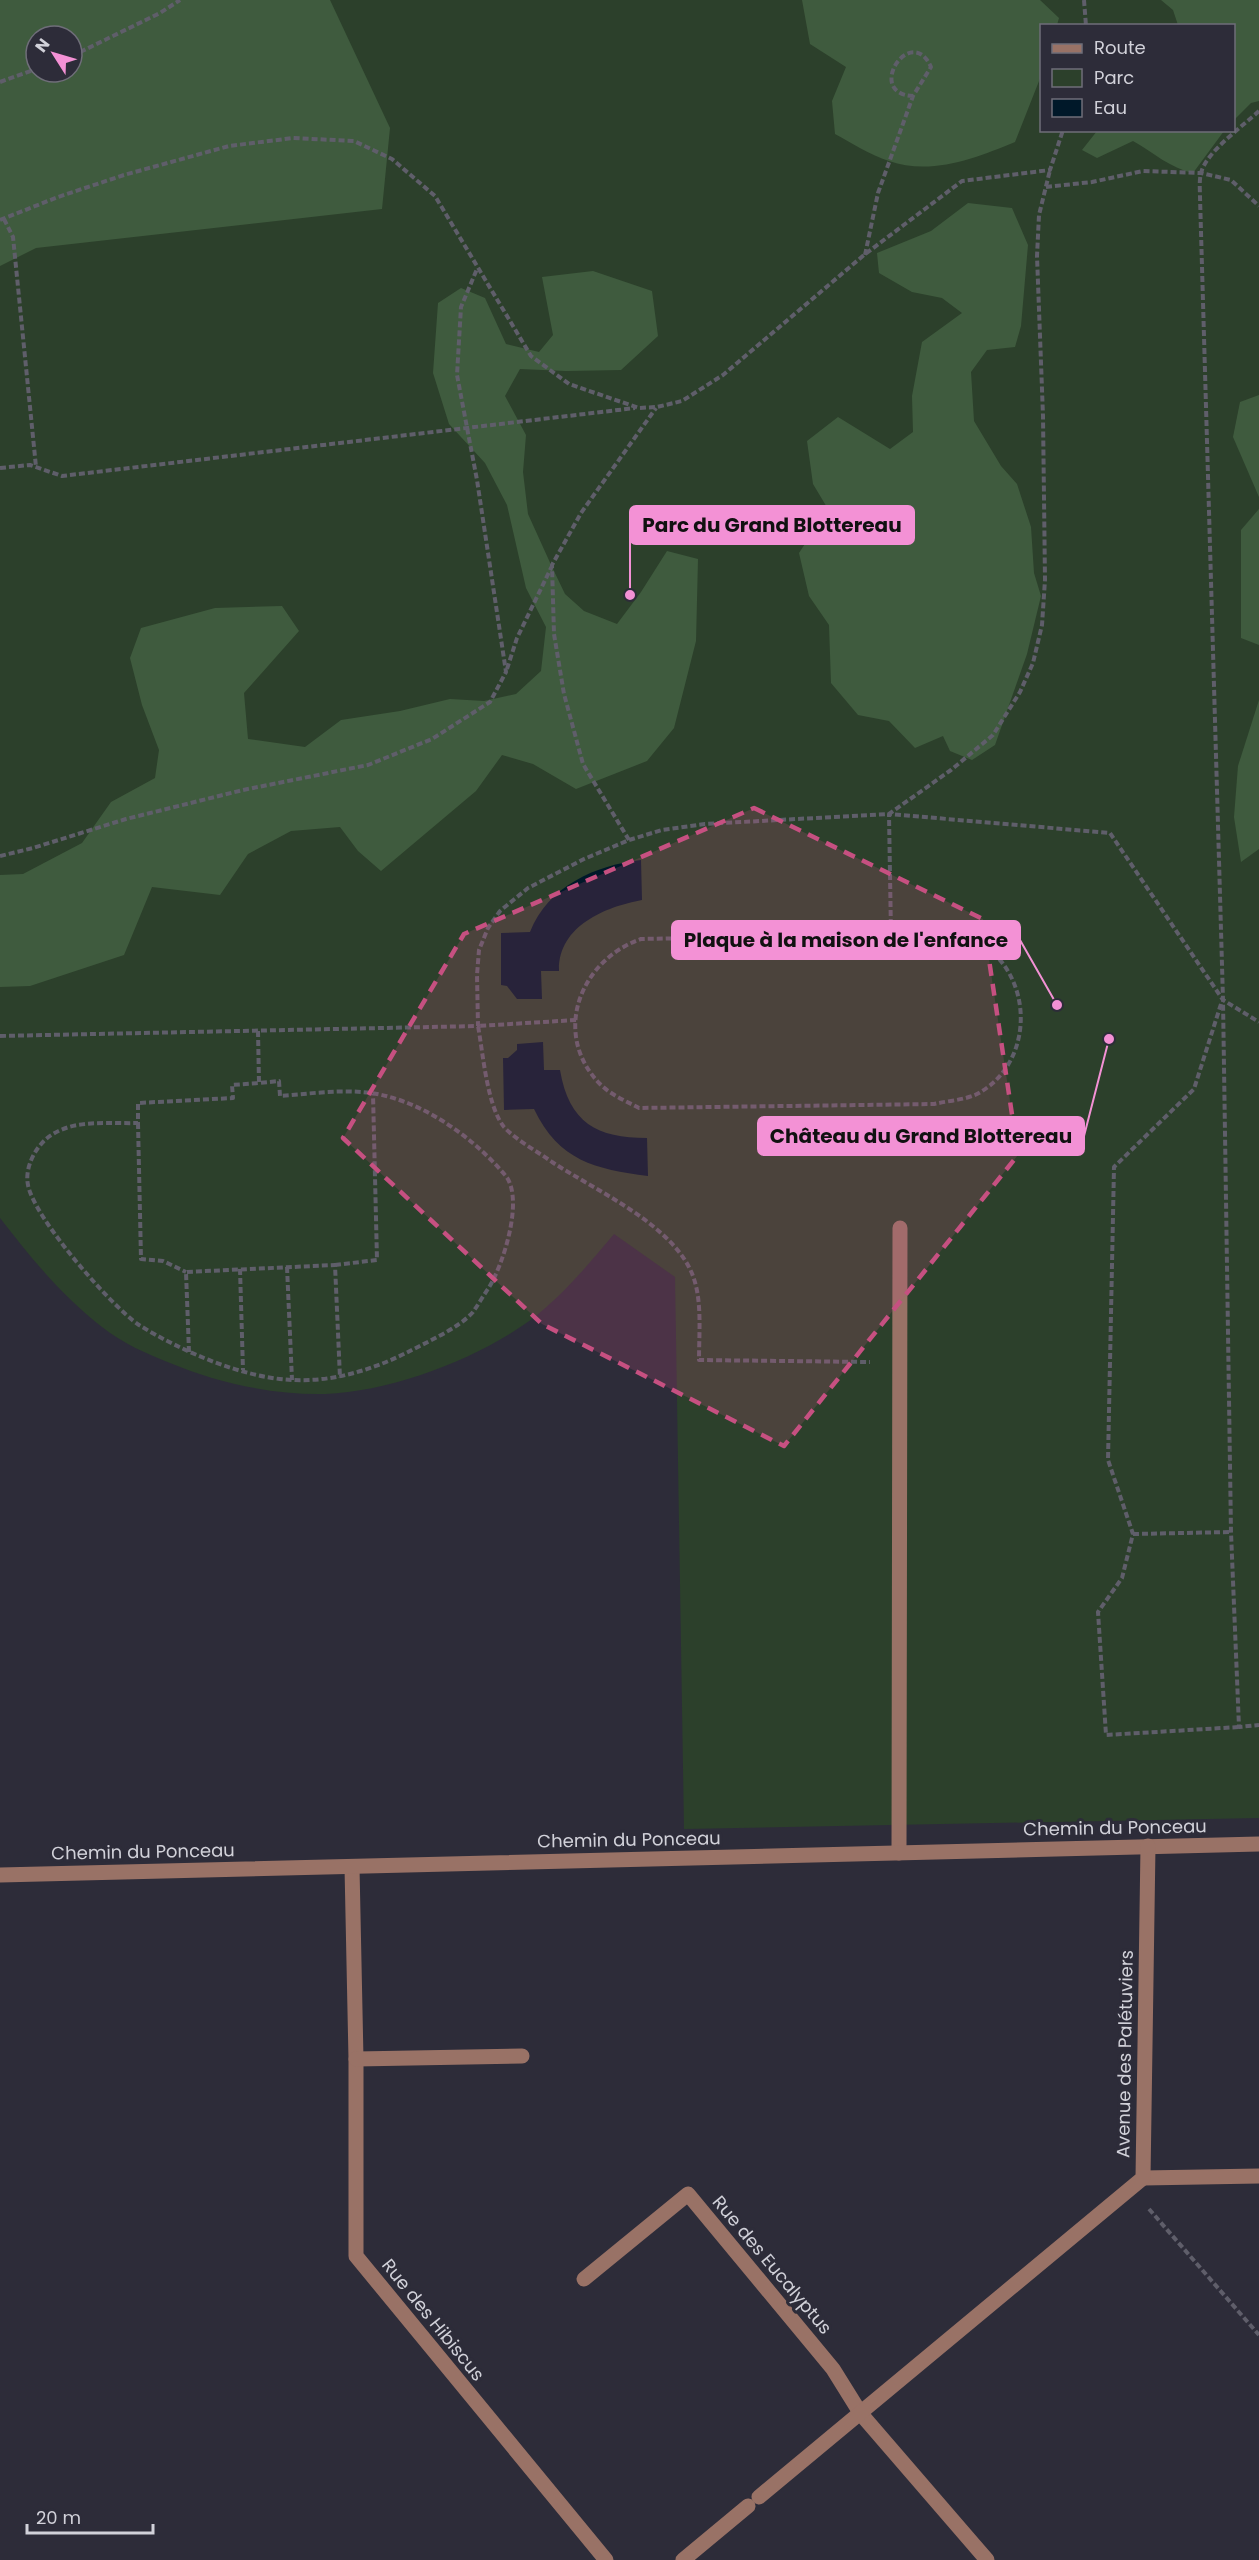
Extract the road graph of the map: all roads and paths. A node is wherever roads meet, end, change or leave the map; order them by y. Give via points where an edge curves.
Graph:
1 (180, 0) edge
2 (1084, 0) edge
3 (1086, 24) edge
4 (84, 50) edge
5 (24, 73) edge
6 (0, 82) edge
7 (913, 96) junction
8 (1259, 111) edge
9 (1062, 132) edge
10 (1050, 170) junction
11 (1201, 173) junction
12 (1046, 187) junction
13 (1259, 206) edge
14 (2, 220) edge
15 (864, 255) junction
16 (478, 268) junction
17 (657, 407) junction
18 (639, 408) junction
19 (467, 429) junction
20 (36, 467) junction
21 (0, 468) edge
22 (552, 565) junction
23 (506, 672) junction
24 (890, 814) junction
25 (629, 840) junction
26 (0, 856) edge
27 (891, 934) junction
28 (1222, 1000) junction
29 (576, 1020) junction
30 (1259, 1022) edge
31 (478, 1026) junction
32 (258, 1031) junction
33 (0, 1036) edge
34 (259, 1083) junction
35 (373, 1094) junction
36 (138, 1123) junction
37 (900, 1228) dead end
38 (335, 1265) junction
39 (287, 1267) junction
40 (240, 1269) junction
41 (186, 1272) junction
42 (189, 1352) junction
43 (901, 1363) junction
44 (243, 1370) junction
45 (340, 1378) junction
46 (292, 1380) junction
47 (1231, 1532) junction
48 (1133, 1534) junction
49 (1259, 1725) edge
50 (1239, 1727) junction
51 (1259, 1844) edge
52 (1148, 1846) junction
53 (899, 1853) junction
54 (352, 1867) junction
55 (0, 1875) edge
56 (522, 2056) dead end
57 (356, 2059) junction
58 (1259, 2176) edge
59 (1143, 2178) junction
60 (584, 2279) dead end
61 (1259, 2335) edge
62 (861, 2414) junction
63 (606, 2560) edge
64 (683, 2560) edge
65 (987, 2560) edge

1 - 4 path via 160,14
2 - 3 path
5 - 6 path
7 - 7 path via 931,67 916,52 899,58 892,72 892,84 898,92
7 - 15 path via 878,192
8 - 11 path via 1223,144
9 - 10 path
10 - 12 path
10 - 15 path via 962,182
11 - 12 path via 1143,171
11 - 13 path via 1231,180
11 - 28 path
12 - 24 path via 1039,215 1037,256 1045,580 1034,663 993,735 951,771
14 - 16 path via 124,175 229,146 293,138 354,141 392,159 435,196
14 - 20 path via 13,237
15 - 17 path via 723,375 682,401
16 - 18 path via 531,356 569,384
16 - 19 path via 461,307 457,375
17 - 18 path
17 - 22 path via 581,513
18 - 19 path
19 - 20 path via 62,476
19 - 23 path
20 - 21 path
22 - 23 path via 517,638
22 - 25 path via 554,634 564,694 583,764
23 - 26 path via 490,702 432,739 368,765 136,816
24 - 25 path via 705,824
24 - 27 path
24 - 28 path via 1110,833
25 - 31 path via 528,888 500,911 479,950
27 - 29 path via 641,939 606,957 591,974 581,994
27 - 29 path via 953,933 973,939 991,950 1009,971 1022,1010 1022,1029 1013,1056 999,1076 974,1095 934,1104 639,1108 609,1093 586,1066 579,1048
28 - 30 path
28 - 47 path
28 - 48 path via 1194,1089 1114,1167 1108,1460
29 - 31 path
31 - 32 path
31 - 43 path via 495,1109 504,1126 588,1186 646,1221 684,1257 694,1280 699,1360
32 - 33 path
32 - 34 path
34 - 35 path via 279,1081 280,1096
34 - 36 path via 232,1085 233,1098 138,1103
35 - 38 path via 376,1260
35 - 45 path via 410,1105 464,1137 510,1181 513,1202 508,1239 493,1281 471,1314 392,1360
36 - 41 path via 141,1259 163,1261
36 - 42 path via 75,1125 51,1134 36,1150 28,1169 28,1185 38,1210 109,1300 138,1324
37 - 43 street
38 - 39 path
38 - 45 path
39 - 40 path
39 - 46 path
40 - 41 path
40 - 44 path
41 - 42 path
42 - 44 path
43 - 53 street
44 - 46 path
45 - 46 path
47 - 48 path
47 - 50 path
48 - 50 path via 1122,1578 1098,1612 1106,1735
49 - 50 path
51 - 52 street, Chemin du Ponceau
52 - 53 street, Chemin du Ponceau
52 - 59 street, Avenue des Palétuviers
53 - 54 street, Chemin du Ponceau
54 - 55 street, Chemin du Ponceau
54 - 57 street, Rue des Hibiscus
56 - 57 street
57 - 63 street, Rue des Hibiscus via 356,2256
58 - 59 street
59 - 61 path via 1149,2209
59 - 62 street, Avenue des Palétuviers
60 - 62 street, Rue des Eucalyptus via 688,2194 833,2369
62 - 64 street
62 - 65 street, Rue des Eucalyptus

